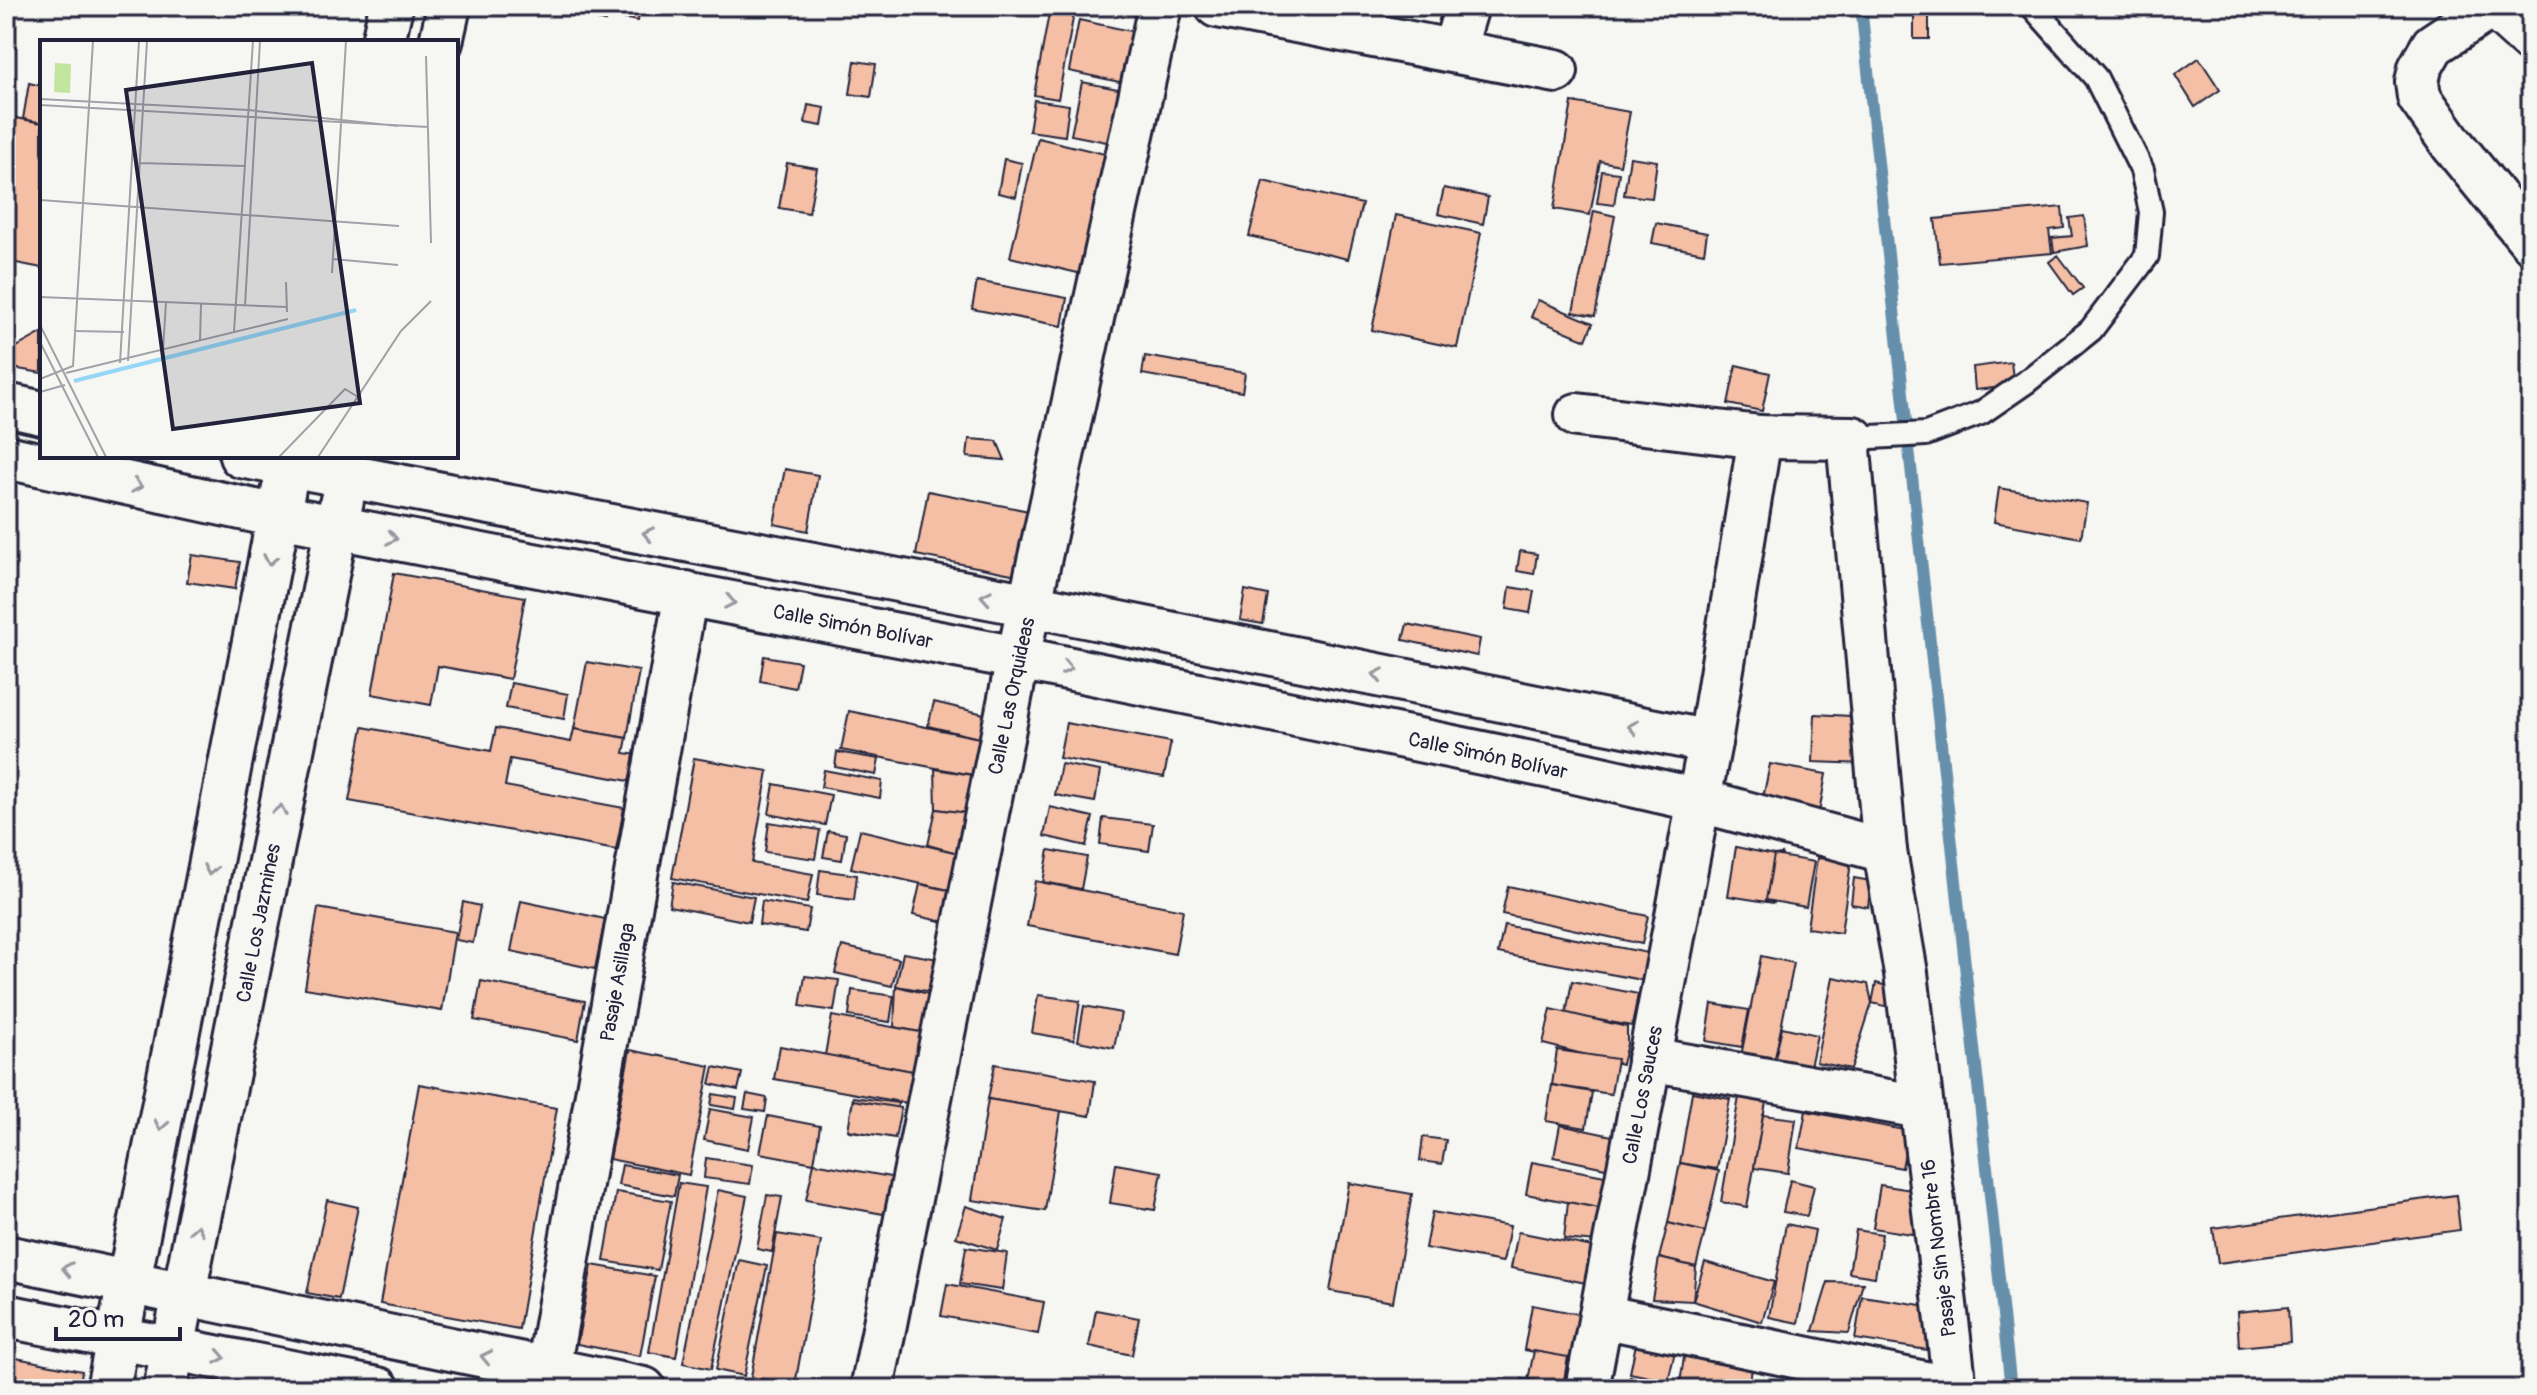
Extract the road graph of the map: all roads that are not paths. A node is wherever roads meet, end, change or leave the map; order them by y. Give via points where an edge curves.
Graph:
1 (391, 6) edge
2 (449, 6) edge
3 (1160, 6) edge
4 (1217, 6) edge
5 (1467, 6) edge
6 (2032, 6) edge
7 (2492, 6) edge
8 (383, 40) edge
9 (441, 40) edge
10 (2531, 41) edge
11 (1454, 50) junction
12 (1556, 71) dead end
13 (2531, 241) edge
14 (6, 405) edge
15 (40, 413) edge
16 (1577, 415) dead end
17 (1760, 437) junction
18 (1851, 438) junction
19 (6, 457) edge
20 (261, 458) edge
21 (290, 461) edge
22 (348, 467) edge
23 (278, 516) junction
24 (336, 527) junction
25 (686, 593) junction
26 (1030, 605) junction
27 (1018, 658) junction
28 (1710, 742) junction
29 (1698, 800) junction
30 (1885, 851) junction
31 (1649, 1059) junction
32 (1921, 1107) junction
33 (6, 1257) edge
34 (130, 1282) junction
35 (185, 1293) junction
36 (6, 1316) edge
37 (1601, 1316) junction
38 (119, 1337) junction
39 (174, 1348) junction
40 (548, 1370) junction
41 (108, 1389) edge
42 (165, 1389) edge
43 (378, 1389) edge
44 (644, 1389) edge
45 (872, 1389) edge
46 (1587, 1389) edge
47 (1955, 1389) edge

1 - 8 street
2 - 9 street
3 - 26 street, Calle Las Orquideas
4 - 11 street
5 - 11 street
6 - 18 lane via 2096,78 2142,170 2151,212 2147,256 2091,330 1981,413 1926,434
7 - 10 street
7 - 13 street via 2433,45 2420,68 2419,97
11 - 12 street
14 - 15 street
16 - 17 street
17 - 18 street
17 - 28 street, Calle Los Sauces
18 - 30 street, Pasaje Sin Nombre 16
19 -> 23 street, Calle Simón Bolívar
20 - 21 street
21 - 22 street
21 - 23 street
22 - 24 street, Calle Los Jazmines
26 -> 22 street
23 - 24 street, Calle Simón Bolívar
23 -> 34 street
24 -> 25 street, Calle Simón Bolívar
35 -> 24 street, Calle Los Jazmines
25 -> 27 street, Calle Simón Bolívar
25 - 40 street, Pasaje Asillaga
26 - 27 street, Calle Las Orquideas
28 -> 26 street
27 -> 29 street, Calle Simón Bolívar
27 - 45 street, Calle Las Orquideas
28 - 29 street, Calle Los Sauces
29 - 30 street, Calle Simón Bolívar
29 - 31 street, Calle Los Sauces
30 - 32 street, Pasaje Sin Nombre 16
31 - 32 street
31 - 37 street, Calle Los Sauces
32 - 47 street, Pasaje Sin Nombre 16
34 -> 33 street
34 - 35 street
34 - 38 street
35 - 39 street, Calle Los Jazmines
40 -> 35 street
36 - 38 street
37 - 46 street, Calle Los Sauces
37 - 47 street
38 - 39 street
38 - 41 street
39 - 42 street, Calle Los Jazmines
39 -> 43 street
40 - 44 street

